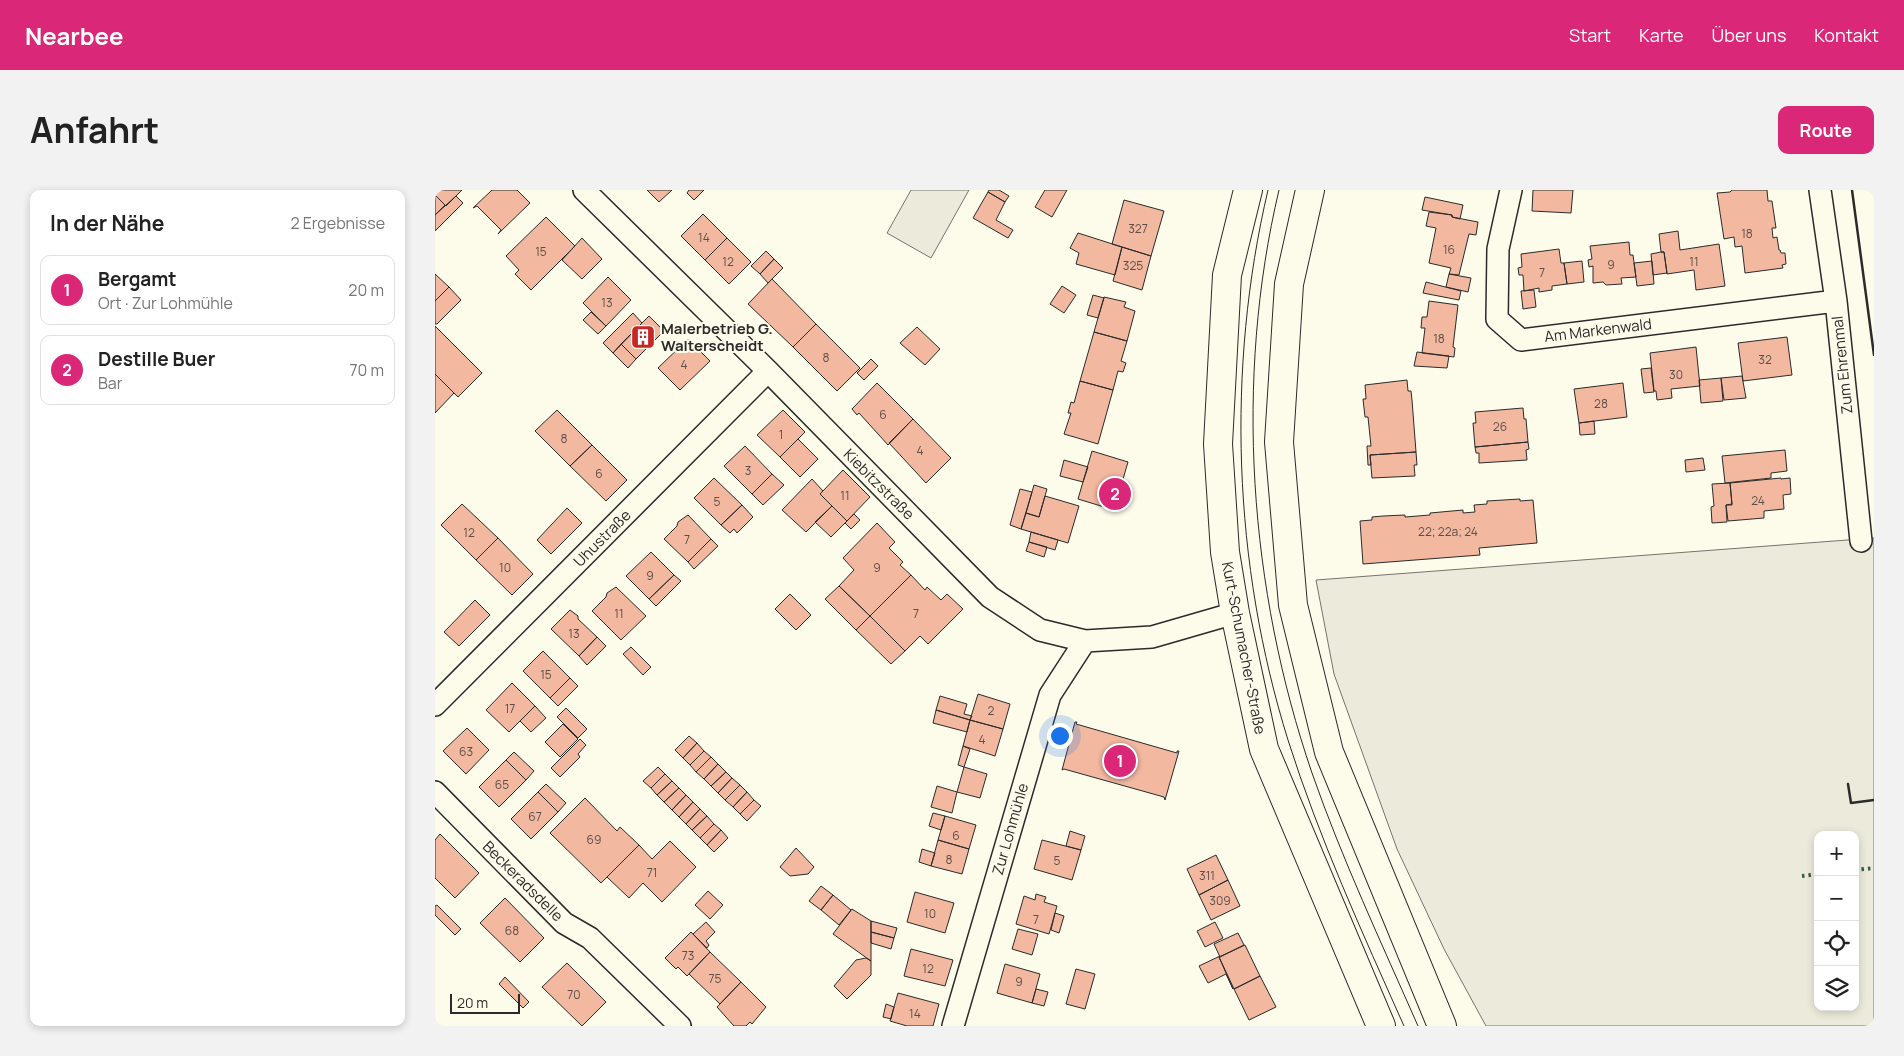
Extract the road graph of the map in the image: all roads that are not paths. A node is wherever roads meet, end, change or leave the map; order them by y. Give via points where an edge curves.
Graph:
1 (584, 190) edge
2 (1248, 190) edge
3 (1310, 190) edge
4 (1511, 190) edge
5 (1820, 190) edge
6 (1836, 301) junction
7 (768, 371) junction
8 (1861, 541) dead end
9 (1235, 613) junction
10 (1085, 641) junction
11 (435, 705) edge
12 (435, 792) edge
13 (680, 1026) edge
14 (953, 1026) edge
15 (1381, 1026) edge
16 (1442, 1026) edge

1 - 7 street, Kiebitzstraße
2 - 9 main road, Kurt-Schumacher-Straße via 1227,275 1218,444 1225,552
3 - 16 main road via 1289,284 1279,442 1293,605 1329,752
4 - 6 street, Am Markenwald via 1498,249 1497,319 1521,340
5 - 6 street, Zum Ehrenmal
6 - 8 street, Zum Ehrenmal
7 - 10 street, Kiebitzstraße via 990,597 1040,630
7 - 11 street, Uhustraße
9 - 10 street, Kiebitzstraße via 1152,637
9 - 15 main road, Kurt-Schumacher-Straße via 1264,749
10 - 14 street, Zur Lohmühle via 1050,695
12 - 13 street, Beckeradsdelle via 564,923 590,938

